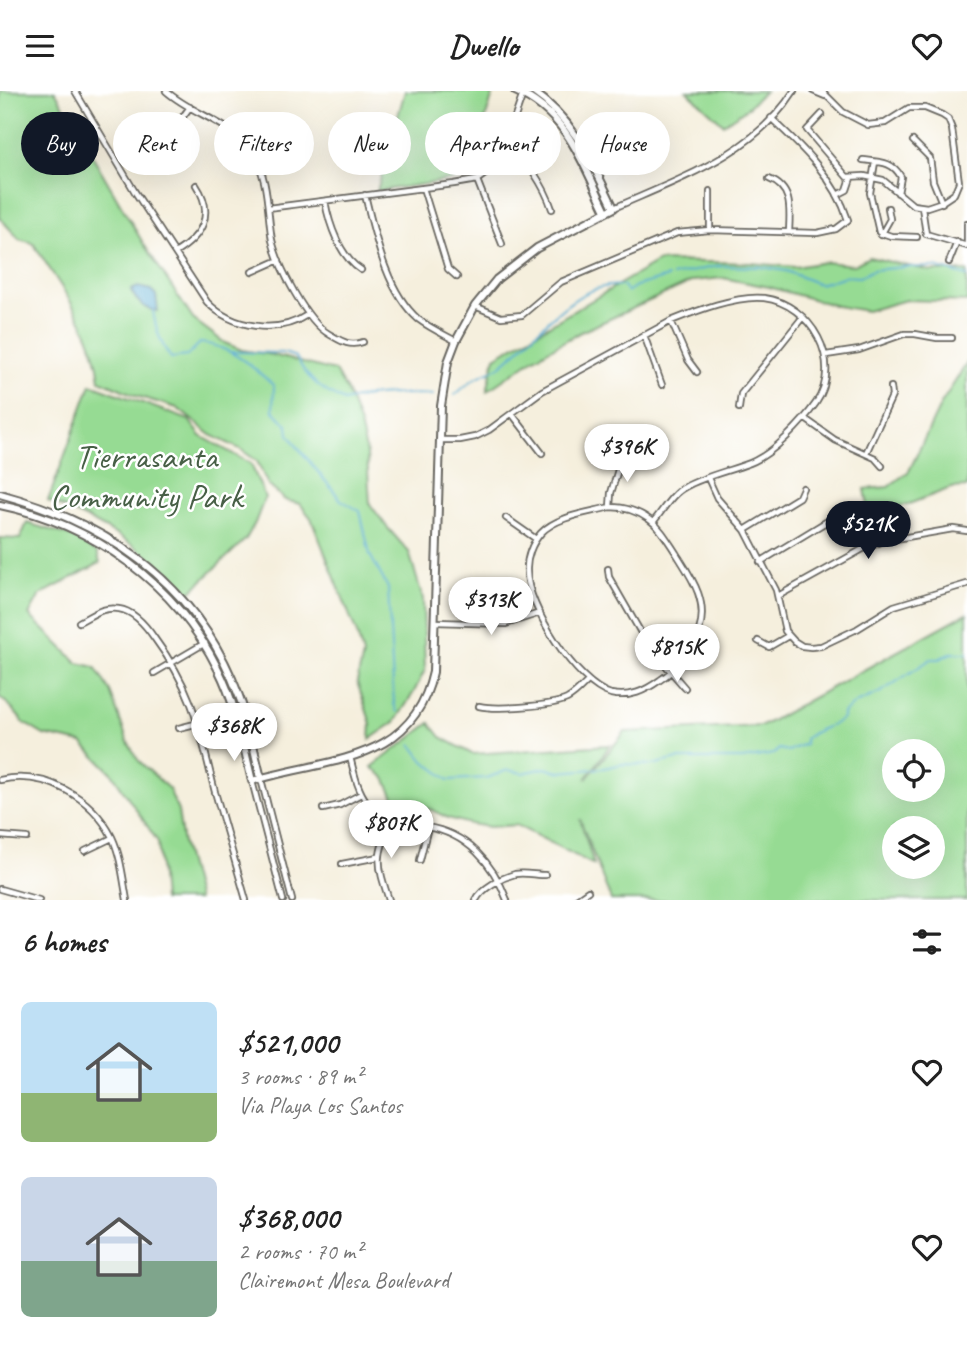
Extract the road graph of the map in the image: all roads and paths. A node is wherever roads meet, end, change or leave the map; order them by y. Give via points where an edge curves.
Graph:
1 (75, 91) edge
2 (166, 91) edge
3 (532, 91) edge
4 (794, 91) edge
5 (813, 91) edge
6 (520, 92) edge
7 (825, 93) edge
8 (190, 107) junction
9 (186, 112) edge
10 (514, 112) edge
11 (822, 114) dead end
12 (771, 118) junction
13 (913, 141) dead end
14 (863, 160) dead end
15 (875, 162) junction
16 (484, 175) edge
17 (533, 175) edge
18 (851, 178) junction
19 (874, 178) junction
20 (769, 179) dead end
21 (477, 180) junction
22 (195, 185) dead end
23 (423, 188) junction
24 (710, 191) dead end
25 (898, 193) junction
26 (365, 195) junction
27 (837, 195) junction
28 (325, 201) junction
29 (942, 202) junction
30 (922, 207) junction
31 (268, 208) junction
32 (888, 208) dead end
33 (552, 209) dead end
34 (610, 209) junction
35 (967, 224) edge
36 (710, 230) junction
37 (789, 232) junction
38 (881, 235) junction
39 (917, 237) dead end
40 (957, 242) junction
41 (502, 244) dead end
42 (967, 246) edge
43 (175, 253) junction
44 (279, 260) junction
45 (950, 262) dead end
46 (361, 269) dead end
47 (252, 272) dead end
48 (457, 277) dead end
49 (475, 306) junction
50 (307, 315) junction
51 (802, 318) junction
52 (671, 321) junction
53 (643, 335) junction
54 (952, 338) dead end
55 (456, 341) junction
56 (363, 342) dead end
57 (826, 355) junction
58 (697, 372) dead end
59 (662, 385) dead end
60 (891, 387) dead end
61 (738, 408) dead end
62 (512, 414) junction
63 (804, 418) junction
64 (439, 440) junction
65 (542, 453) dead end
66 (866, 453) junction
67 (622, 456) dead end
68 (882, 466) dead end
69 (708, 478) junction
70 (803, 488) dead end
71 (0, 494) edge
72 (0, 505) edge
73 (610, 507) junction
74 (845, 508) dead end
75 (506, 518) dead end
76 (653, 522) junction
77 (745, 530) junction
78 (967, 531) edge
79 (536, 539) junction
80 (761, 562) junction
81 (608, 569) dead end
82 (140, 571) junction
83 (157, 573) junction
84 (967, 584) edge
85 (778, 596) junction
86 (540, 613) junction
87 (79, 622) dead end
88 (435, 622) junction
89 (788, 636) junction
90 (212, 639) junction
91 (758, 641) dead end
92 (204, 644) junction
93 (173, 663) junction
94 (154, 673) dead end
95 (671, 673) junction
96 (588, 681) junction
97 (685, 688) dead end
98 (480, 706) dead end
99 (199, 723) junction
100 (179, 728) dead end
101 (350, 757) junction
102 (261, 778) junction
103 (0, 780) edge
104 (252, 781) junction
105 (362, 794) junction
106 (323, 809) dead end
107 (391, 820) junction
108 (428, 827) junction
109 (0, 837) edge
110 (27, 838) dead end
111 (112, 838) junction
112 (85, 851) dead end
113 (378, 857) junction
114 (420, 860) dead end
115 (342, 864) dead end
116 (545, 875) dead end
117 (500, 881) junction
118 (0, 888) edge
119 (588, 891) dead end
120 (39, 900) edge
121 (127, 900) edge
122 (246, 900) edge
123 (283, 900) edge
124 (292, 900) edge
125 (389, 900) edge
126 (476, 900) edge
127 (507, 900) edge
128 (575, 900) edge

1 - 43 street
2 - 8 street
3 - 34 main road via 576,132
4 - 12 street
5 - 7 street
6 - 10 street
6 - 34 main road via 551,114 568,134
7 - 29 street via 843,112 868,125 886,123 914,108 948,119 960,177 954,194
8 - 9 street
8 - 31 street via 224,124 253,154 262,173
11 - 18 street via 808,132
12 - 27 street via 827,177
12 - 34 street via 732,152
13 - 29 street via 930,158
14 - 15 street
15 - 19 street
15 - 25 street via 891,165 899,173
16 - 21 street
17 - 33 street
18 - 19 street
18 - 27 street via 846,190
19 - 25 street
19 - 38 street via 870,193
20 - 37 street via 787,195
21 - 23 street
21 - 41 street
22 - 43 street via 205,218 201,231
23 - 26 street
23 - 48 street via 448,269
24 - 36 street
25 - 30 street
26 - 28 street
26 - 55 street via 400,298 425,324
27 - 37 street via 848,220 842,226 825,232
28 - 31 street
28 - 46 street via 331,227 353,265
29 - 30 street
30 - 40 street via 925,233
31 - 44 street
32 - 38 street via 890,219
34 - 49 main road via 537,248 497,279
35 - 42 street
36 - 37 street
36 - 49 street via 677,233 561,282 522,315 501,317
38 - 39 street
40 - 42 street
40 - 45 street
43 - 50 street via 215,311 263,327 287,325
44 - 47 street
44 - 50 street
49 - 55 main road
50 - 56 street via 343,342
51 - 52 street via 774,300 752,298
51 - 57 street
51 - 61 street via 741,394
52 - 53 street
52 - 58 street
53 - 59 street
53 - 62 street via 542,391
54 - 57 street via 904,334 859,350
55 - 64 main road via 443,386
57 - 63 street via 824,388
60 - 66 street via 892,396
62 - 64 street via 475,437
62 - 65 street
63 - 66 street via 835,440
63 - 69 street via 765,455
64 - 88 main road
66 - 68 street
67 - 73 street
69 - 76 street via 680,490
69 - 77 street via 717,498
70 - 77 street via 799,497
71 - 83 main road via 66,515 115,542
72 - 82 main road via 59,523
73 - 76 street via 631,510
73 - 79 street via 557,522
74 - 80 street
75 - 79 street
76 - 95 street via 694,581 702,608 695,642
77 - 80 street
78 - 85 street via 953,529 884,541
79 - 86 street via 527,573
80 - 85 street
81 - 95 street via 640,632
82 - 83 main road
82 - 92 main road via 180,610
83 - 90 main road
84 - 89 street via 894,606 821,646 802,646
85 - 89 street
86 - 88 street via 506,624
86 - 96 street via 567,658
87 - 93 street via 104,609 123,610 150,632
88 - 101 main road via 433,672 418,713 381,746
89 - 91 street via 769,647
90 - 92 street
90 - 102 main road via 239,696
92 - 93 street
92 - 104 main road via 232,704
93 - 94 street
93 - 99 street
95 - 96 street via 630,695 608,693
95 - 97 street
96 - 98 street via 555,702 492,709
99 - 100 street
99 - 122 street
101 - 102 main road
101 - 105 street
102 - 104 main road
102 - 124 street
103 - 111 street via 30,779 61,787 86,803
104 - 123 street
105 - 106 street
105 - 107 street via 374,810
107 - 108 street
107 - 113 street
108 - 114 street
108 - 117 street via 470,845
109 - 110 street
111 - 112 street
111 - 121 street
113 - 115 street
113 - 125 street
116 - 117 street via 518,873
117 - 126 street via 480,892
117 - 127 street
118 - 120 street
119 - 128 street

